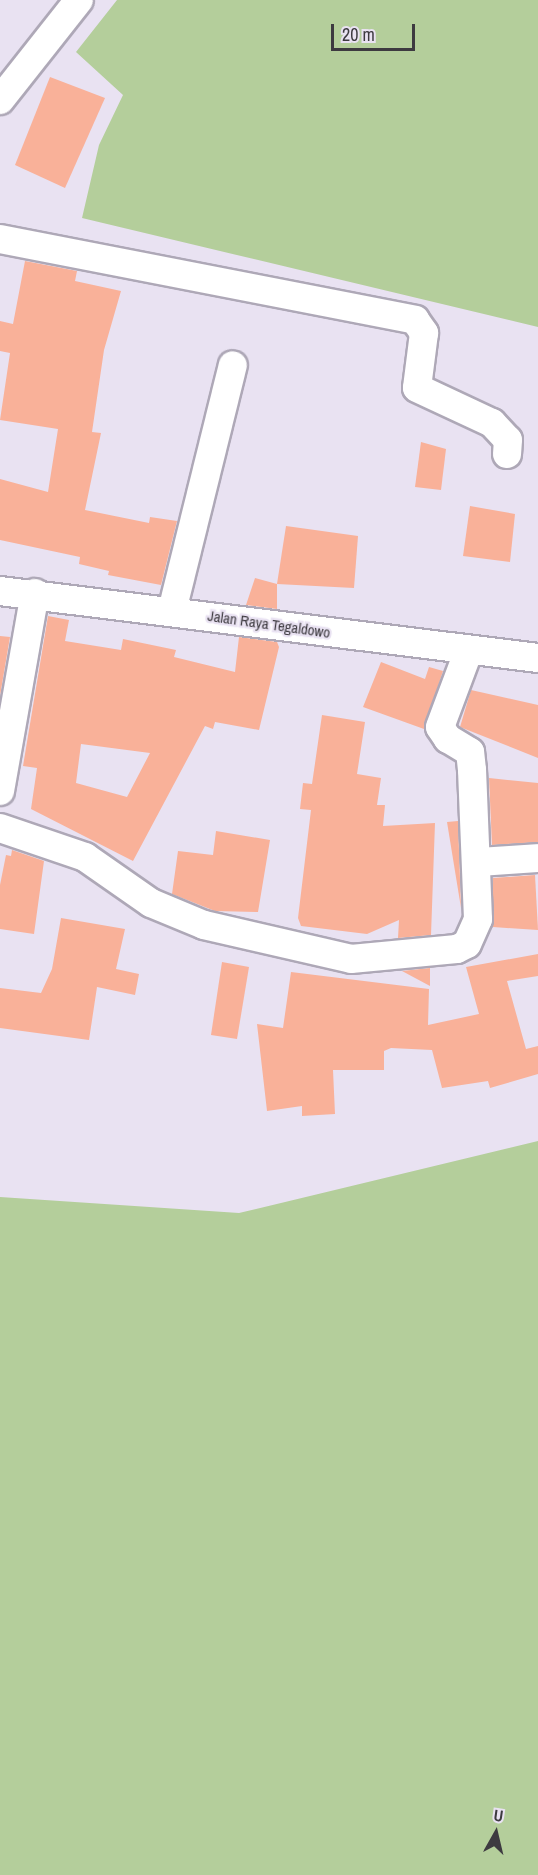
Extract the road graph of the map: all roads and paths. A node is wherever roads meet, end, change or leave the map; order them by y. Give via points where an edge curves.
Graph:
1 (79, 0) edge
2 (0, 99) edge
3 (0, 239) edge
4 (233, 365) dead end
5 (507, 454) dead end
6 (0, 591) edge
7 (35, 593) junction
8 (172, 611) junction
9 (468, 652) junction
10 (538, 658) edge
11 (0, 791) edge
12 (0, 828) edge
13 (538, 858) edge
14 (478, 862) junction

1 - 2 street
3 - 5 street via 415,320 424,333 417,388 504,431
4 - 8 street
6 - 7 street, Jalan Raya Tegaldowo
7 - 8 street, Jalan Raya Tegaldowo
7 - 11 street
8 - 9 street, Jalan Raya Tegaldowo
9 - 10 street, Jalan Raya Tegaldowo
9 - 14 street via 440,727 448,739 470,752
12 - 14 street via 85,857 151,903 182,917 351,958 467,944 478,918
13 - 14 street

